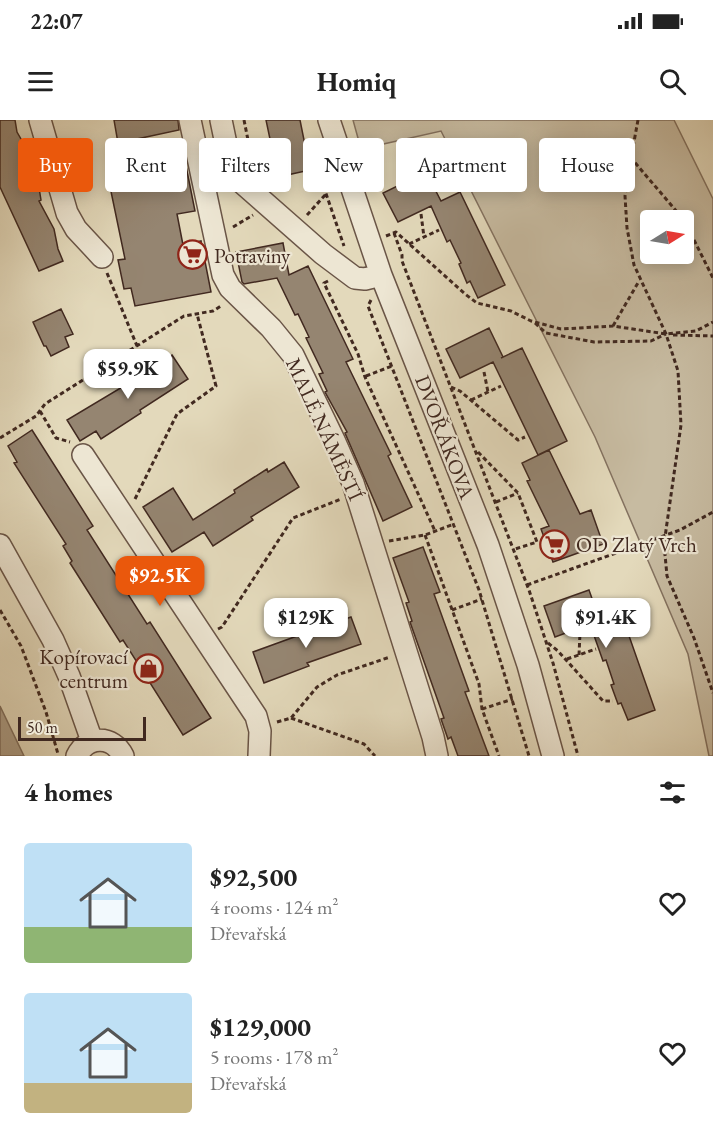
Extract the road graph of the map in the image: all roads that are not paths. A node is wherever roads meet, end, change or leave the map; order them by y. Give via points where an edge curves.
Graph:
1 (40, 120) edge
2 (190, 120) edge
3 (221, 120) edge
4 (330, 120) edge
5 (102, 257) road end
6 (373, 277) junction
7 (83, 455) road end
8 (0, 545) edge
9 (92, 741) junction
10 (76, 756) edge
11 (123, 756) edge
12 (259, 756) edge
13 (437, 756) edge
14 (552, 756) edge

1 - 5 street via 67,213
2 - 13 street, MALÉ NÁMĚSTÍ via 223,274 230,288 272,328 293,356 334,440 356,493
3 - 6 street via 231,168 239,180 355,278
4 - 6 street, DVOŘÁKOVA via 370,242
6 - 14 street, DVOŘÁKOVA via 488,546 528,665
7 - 12 street via 256,716
8 - 9 street via 53,640
9 - 10 street
9 - 11 street via 112,743

